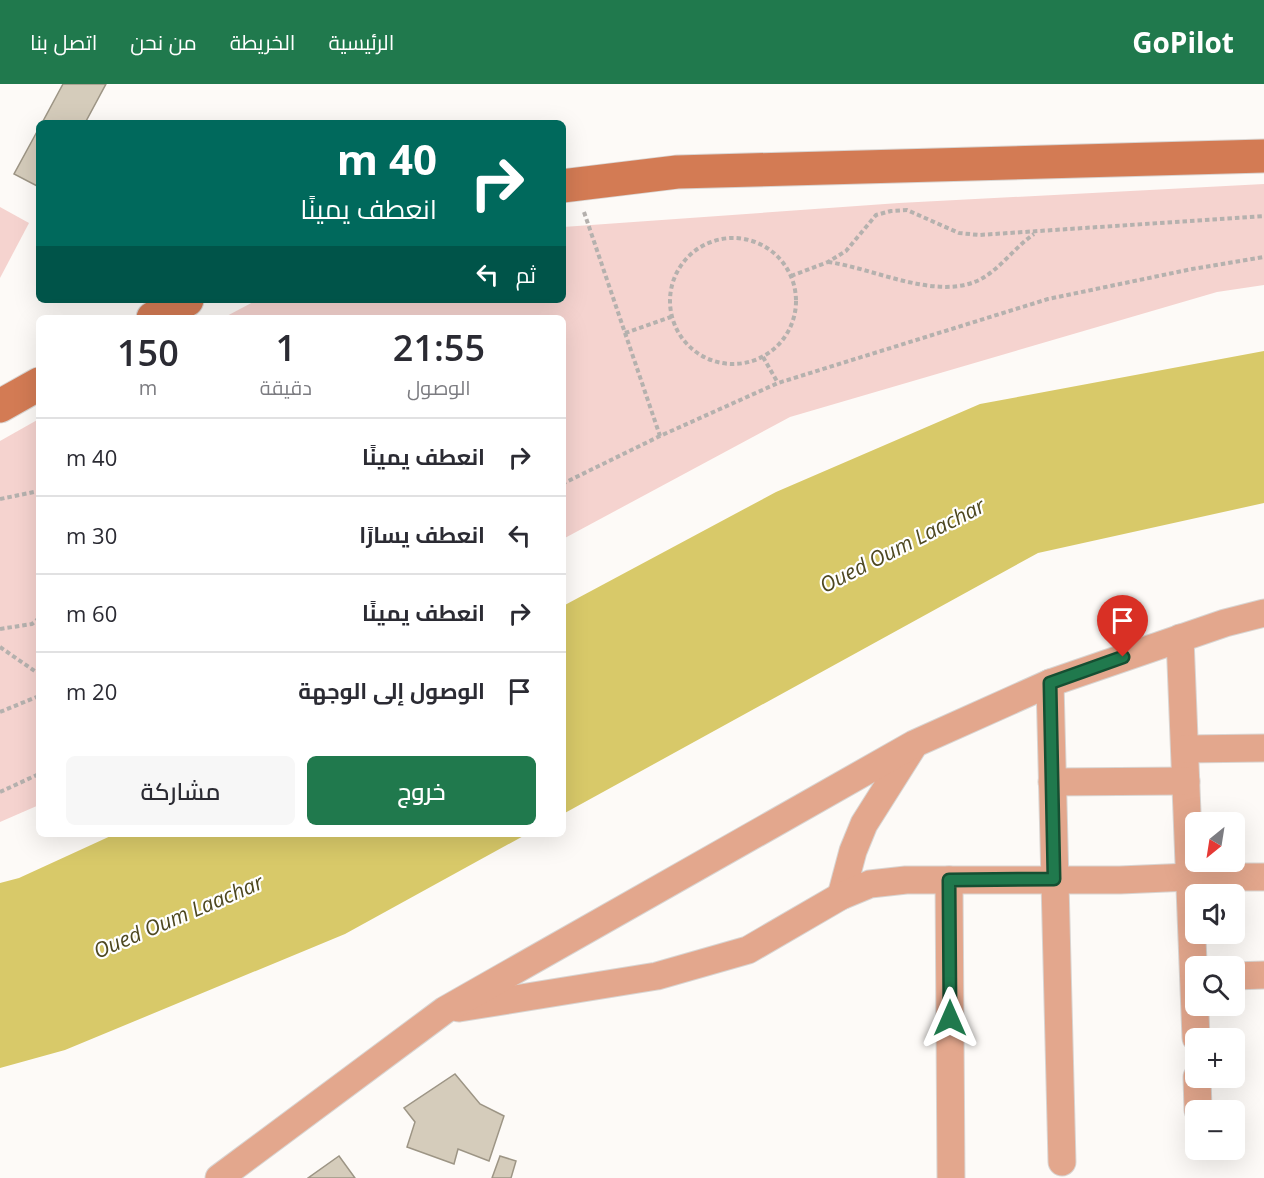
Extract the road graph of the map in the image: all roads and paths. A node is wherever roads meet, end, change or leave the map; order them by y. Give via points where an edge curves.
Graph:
1 (1264, 156) edge
2 (568, 185) edge
3 (1264, 216) edge
4 (1036, 232) junction
5 (1264, 257) edge
6 (828, 262) junction
7 (791, 276) junction
8 (181, 303) edge
9 (159, 315) edge
10 (671, 317) junction
11 (625, 333) junction
12 (763, 357) junction
13 (778, 383) junction
14 (36, 386) edge
15 (0, 406) edge
16 (660, 436) junction
17 (566, 482) edge
18 (36, 492) edge
19 (0, 499) edge
20 (1264, 613) edge
21 (36, 621) edge
22 (0, 629) edge
23 (1180, 638) junction
24 (0, 647) edge
25 (36, 672) edge
26 (1050, 683) junction
27 (36, 697) edge
28 (0, 712) edge
29 (914, 744) junction
30 (1264, 748) edge
31 (1185, 750) junction
32 (36, 775) edge
33 (1052, 782) junction
34 (1186, 782) junction
35 (0, 792) edge
36 (1190, 877) junction
37 (1264, 877) edge
38 (1054, 879) junction
39 (949, 880) junction
40 (841, 896) junction
41 (1194, 956) edge
42 (1264, 975) edge
43 (1245, 976) edge
44 (445, 1010) junction
45 (1062, 1162) dead end
46 (219, 1178) edge
47 (951, 1178) edge

1 - 2 main road via 676,172
2 - 11 path
3 - 4 path
4 - 6 path via 982,278 961,286 934,286
4 - 6 path via 959,233 907,210 891,211 876,215 846,252
5 - 13 path via 1048,299
6 - 7 path
7 - 10 path via 765,246 746,239 725,238 704,244 687,256 674,274 669,296
7 - 12 path via 795,316 787,335
8 - 9 main road
10 - 11 path
10 - 12 path via 680,337 695,353 715,362 737,365
11 - 16 path
12 - 13 path
13 - 16 path
14 - 15 main road
16 - 17 path
18 - 19 path
20 - 23 street
21 - 22 path
23 - 26 street
23 - 31 street
24 - 25 path
26 - 29 street
26 - 33 street
27 - 28 path
29 - 40 street via 864,824
29 - 44 street
30 - 31 street
31 - 34 street
32 - 35 path
33 - 34 street
33 - 38 street
34 - 36 street
36 - 37 street
36 - 38 street
36 - 41 street
38 - 39 street
38 - 45 street
39 - 40 street via 870,884
39 - 47 street
40 - 44 street via 748,950 657,976
42 - 43 street
44 - 46 street

